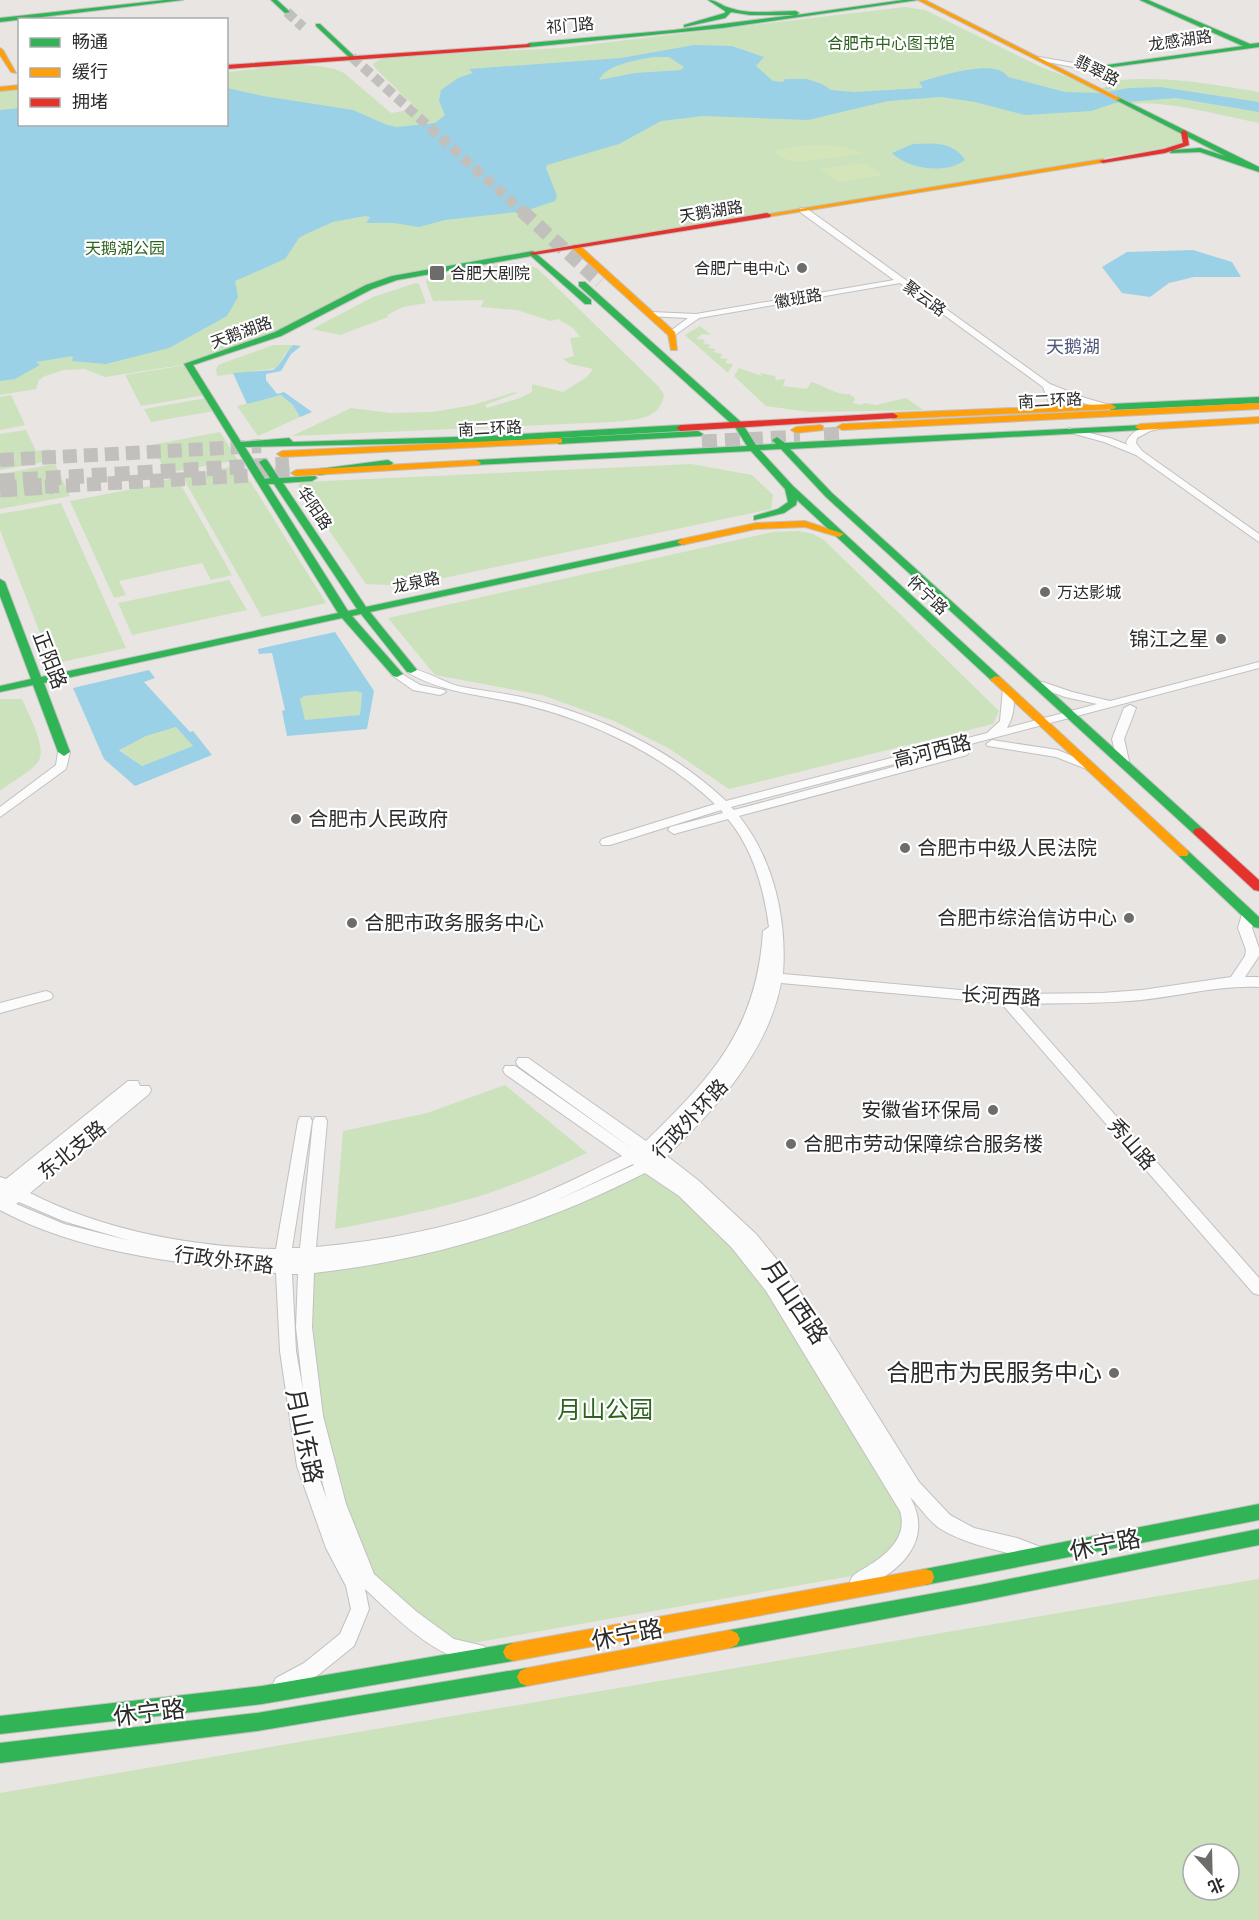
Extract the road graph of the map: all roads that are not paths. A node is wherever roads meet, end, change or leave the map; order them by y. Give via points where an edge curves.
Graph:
1 (180, 0) edge
2 (274, 0) edge
3 (711, 0) edge
4 (899, 0) edge
5 (915, 0) edge
6 (921, 0) edge
7 (931, 0) edge
8 (1143, 0) edge
9 (289, 6) edge
10 (302, 10) tunnel mouth
11 (728, 10) junction
12 (796, 13) junction
13 (0, 20) edge
14 (318, 25) tunnel mouth
15 (686, 26) junction
16 (303, 27) tunnel mouth
17 (1256, 47) edge
18 (0, 50) edge
19 (342, 56) junction
20 (1046, 60) junction
21 (228, 65) edge
22 (1107, 67) junction
23 (18, 79) edge
24 (0, 81) edge
25 (0, 87) edge
26 (1104, 88) junction
27 (1135, 104) junction
28 (1184, 132) junction
29 (1256, 166) edge
30 (804, 211) junction
31 (577, 248) junction
32 (535, 255) junction
33 (900, 281) junction
34 (600, 282) tunnel mouth
35 (582, 284) dead end
36 (651, 314) junction
37 (696, 316) junction
38 (672, 333) junction
39 (674, 348) junction
40 (656, 350) junction
41 (193, 364) joint
42 (708, 378) dead end
43 (1047, 386) junction
44 (1259, 400) edge
45 (1143, 405) junction
46 (1112, 407) junction
47 (742, 408) dead end
48 (1039, 410) junction
49 (1250, 411) edge
50 (759, 424) junction
51 (740, 425) junction
52 (1166, 425) junction
53 (1070, 430) junction
54 (842, 431) junction
55 (822, 432) tunnel mouth
56 (798, 433) tunnel mouth
57 (703, 439) junction
58 (245, 444) junction
59 (783, 446) junction
60 (753, 448) junction
61 (1138, 453) junction
62 (285, 456) junction
63 (442, 456) junction
64 (319, 472) junction
65 (277, 481) junction
66 (262, 482) junction
67 (790, 488) junction
68 (839, 534) junction
69 (1259, 539) edge
70 (0, 582) edge
71 (362, 607) junction
72 (343, 611) junction
73 (0, 616) edge
74 (1259, 664) edge
75 (404, 672) junction
76 (1259, 674) edge
77 (37, 677) junction
78 (23, 680) junction
79 (0, 681) edge
80 (1039, 684) junction
81 (0, 689) edge
82 (1007, 692) junction
83 (1113, 703) junction
84 (1130, 708) junction
85 (1076, 717) junction
86 (1045, 725) junction
87 (989, 740) junction
88 (59, 753) junction
89 (1123, 761) junction
90 (1092, 768) junction
91 (0, 803) edge
92 (723, 811) junction
93 (0, 813) edge
94 (607, 845) dead end
95 (1259, 886) edge
96 (1254, 919) edge
97 (772, 977) junction
98 (1235, 981) junction
99 (1259, 982) edge
100 (0, 999) edge
101 (1005, 999) junction
102 (0, 1008) edge
103 (517, 1066) dead end
104 (139, 1088) dead end
105 (646, 1156) junction
106 (4, 1197) edge
107 (283, 1260) junction
108 (307, 1261) junction
109 (1259, 1289) edge
110 (1259, 1512) edge
111 (1259, 1537) edge
112 (1039, 1555) junction
113 (833, 1594) junction
114 (497, 1655) junction
115 (262, 1695) junction
116 (0, 1725) edge
117 (0, 1753) edge

1 - 13 main road
2 - 9 main road
3 - 11 main road
4 - 12 main road, 祁门路
5 - 19 main road, 祁门路 via 606,38
6 - 20 main road, 翡翠路
7 - 20 main road, 翡翠路
8 - 17 main road
9 - 10 main road
11 - 12 main road
11 - 15 main road via 723,17
12 - 15 main road, 祁门路
14 - 19 main road
15 - 19 main road, 祁门路
16 - 19 main road
17 - 22 main road, 龙感湖路
18 - 23 main road
19 - 21 main road, 祁门路
20 - 22 street
20 - 26 main road, 翡翠路
22 - 26 street via 1096,75 1111,82
23 - 24 main road
23 - 25 main road
26 - 27 main road, 翡翠路
27 - 28 main road, 翡翠路
27 - 29 main road, 翡翠路
28 - 29 main road, 翡翠路
28 - 30 main road, 天鹅湖路 via 1187,144 1165,151
29 - 30 main road, 天鹅湖路 via 1191,150
30 - 31 main road, 天鹅湖路
30 - 33 street, 聚云路
31 - 32 main road, 天鹅湖路
31 - 36 main road
32 - 40 main road via 629,341
32 - 41 main road, 天鹅湖路 via 395,278 329,306 278,334
33 - 37 street, 徽班路
33 - 43 street, 聚云路
34 - 39 main road
35 - 40 main road, 怀宁路
36 - 37 street, 徽班路
36 - 38 main road
37 - 38 street, 徽班路
38 - 39 main road
39 - 42 main road
40 - 51 main road, 怀宁路
41 - 58 main road, 华阳路
43 - 46 street, 聚云路
43 - 48 street via 1054,404
44 - 45 main road
45 - 46 main road
45 - 49 main road
46 - 48 main road
47 - 50 main road, 怀宁路
48 - 54 main road
49 - 52 main road
49 - 52 main road
49 - 54 main road, 南二环路
50 - 51 main road
50 - 54 main road
50 - 59 main road, 怀宁路
51 - 57 main road
51 - 60 main road, 怀宁路
52 - 53 main road
52 - 61 street via 1133,437 1131,443
53 - 54 main road
53 - 61 street
54 - 59 main road
55 - 56 main road
57 - 58 main road via 654,427
57 - 60 main road
57 - 62 main road, 南二环路 via 471,445
57 - 62 main road via 499,438
57 - 63 main road, 南二环路
57 - 64 main road
57 - 65 main road via 644,457
58 - 65 main road, 华阳路
58 - 66 main road, 华阳路
59 - 60 main road
59 - 80 main road, 怀宁路 via 829,495
60 - 67 main road, 怀宁路
61 - 69 street
62 - 63 main road, 南二环路
62 - 64 main road
63 - 64 main road
65 - 66 main road
65 - 71 main road, 华阳路
66 - 72 main road, 华阳路
67 - 68 main road, 怀宁路
67 - 71 main road, 龙泉路 via 793,503 782,511 749,521
68 - 71 main road, 龙泉路 via 805,524 756,526
68 - 82 main road, 怀宁路
70 - 77 main road, 正阳路
71 - 72 main road, 龙泉路
71 - 75 main road, 华阳路
72 - 75 main road, 华阳路
72 - 77 main road, 龙泉路
73 - 78 main road, 正阳路
74 - 83 street, 高河西路
75 - 92 street, 行政外环路 via 417,688 543,713 598,733 648,758
76 - 84 street, 高河西路
77 - 78 main road, 龙泉路
77 - 88 main road, 正阳路
78 - 79 main road, 龙泉路
78 - 81 main road, 龙泉路
78 - 88 main road, 正阳路
80 - 83 street via 1069,695
80 - 85 main road, 怀宁路
82 - 86 main road, 怀宁路
82 - 87 street via 1007,717
83 - 85 street, 高河西路
84 - 85 street, 高河西路
84 - 89 street via 1118,739
85 - 86 street, 高河西路
85 - 89 main road, 怀宁路
86 - 87 street, 高河西路
86 - 90 main road, 怀宁路
87 - 90 street via 1058,754
87 - 92 street, 高河西路
88 - 91 street via 52,766
88 - 93 street via 62,766
89 - 95 main road, 怀宁路
90 - 96 main road, 怀宁路
92 - 94 street, 高河西路
92 - 97 street, 行政外环路 via 754,849 770,892 777,930
96 - 98 street via 1245,928 1252,957
97 - 101 street, 长河西路
97 - 105 street, 行政外环路 via 761,1026 723,1086
98 - 99 street, 长河西路
98 - 101 street, 长河西路 via 1102,998
100 - 102 street via 45,991
101 - 109 street, 秀山路
103 - 105 street, 月山西路
104 - 106 street, 东北支路
105 - 108 street, 行政外环路 via 577,1199 484,1234 409,1252
105 - 112 street, 月山西路 via 694,1185 750,1238 785,1281 913,1487 944,1521 971,1535
105 - 113 street, 月山西路 via 738,1244 772,1287 909,1511 908,1541 880,1571
106 - 107 street, 行政外环路 via 64,1230 134,1249 231,1263
107 - 108 street, 行政外环路
107 - 108 street, 月山东路 via 312,1121
107 - 115 street, 月山东路 via 288,1351 306,1466 335,1548 355,1585 360,1609 347,1640 311,1669
108 - 114 street, 月山东路 via 304,1327 314,1416 337,1504 367,1579 450,1647
110 - 112 main road, 休宁路
111 - 117 main road, 休宁路 via 543,1674 257,1722
112 - 113 main road, 休宁路
113 - 114 main road, 休宁路
114 - 115 main road, 休宁路
115 - 116 main road, 休宁路

